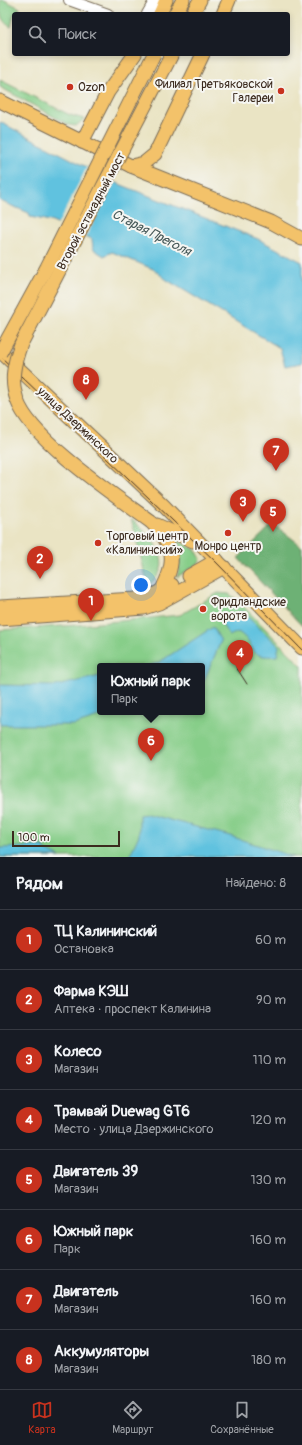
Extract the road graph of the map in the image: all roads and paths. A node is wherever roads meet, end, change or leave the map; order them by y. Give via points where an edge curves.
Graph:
1 (69, 0) edge
2 (155, 0) edge
3 (166, 0) edge
4 (183, 0) edge
5 (200, 0) edge
6 (229, 0) edge
7 (103, 12) edge
8 (148, 12) edge
9 (161, 12) edge
10 (176, 12) edge
11 (193, 12) edge
12 (224, 12) edge
13 (134, 56) edge
14 (153, 56) edge
15 (171, 56) edge
16 (202, 56) edge
17 (0, 101) edge
18 (82, 142) junction
19 (156, 154) junction
20 (131, 166) junction
21 (182, 186) junction
22 (302, 239) edge
23 (0, 352) edge
24 (0, 359) edge
25 (156, 498) junction
26 (151, 522) junction
27 (202, 546) junction
28 (220, 563) junction
29 (160, 592) junction
30 (0, 607) edge
31 (144, 608) junction
32 (0, 619) edge
33 (302, 648) edge

1 - 7 street
2 - 8 street
3 - 9 main road
4 - 10 main road
5 - 11 main road
6 - 12 main road
13 - 18 main road via 105,96
14 - 23 main road, Второй эстакадный мост, bridge via 47,267
15 - 26 main road, Второй эстакадный мост, bridge via 21,344 13,369 20,406 50,445
16 - 19 main road
17 - 18 main road
18 - 20 main road
19 - 20 main road via 144,163
19 - 21 main road via 160,169
20 - 21 main road
21 - 22 main road via 271,222
23 - 25 main road, улица Дзержинского
24 - 25 main road, улица Дзержинского via 149,500
25 - 27 main road, улица Дзержинского
26 - 27 main road
26 - 29 main road via 168,542 171,552 172,565 169,576
27 - 28 main road, улица Дзержинского
28 - 29 main road
28 - 31 main road via 158,603
28 - 33 main road, улица Дзержинского
29 - 30 main road via 135,599
29 - 31 main road via 155,600
31 - 32 main road

